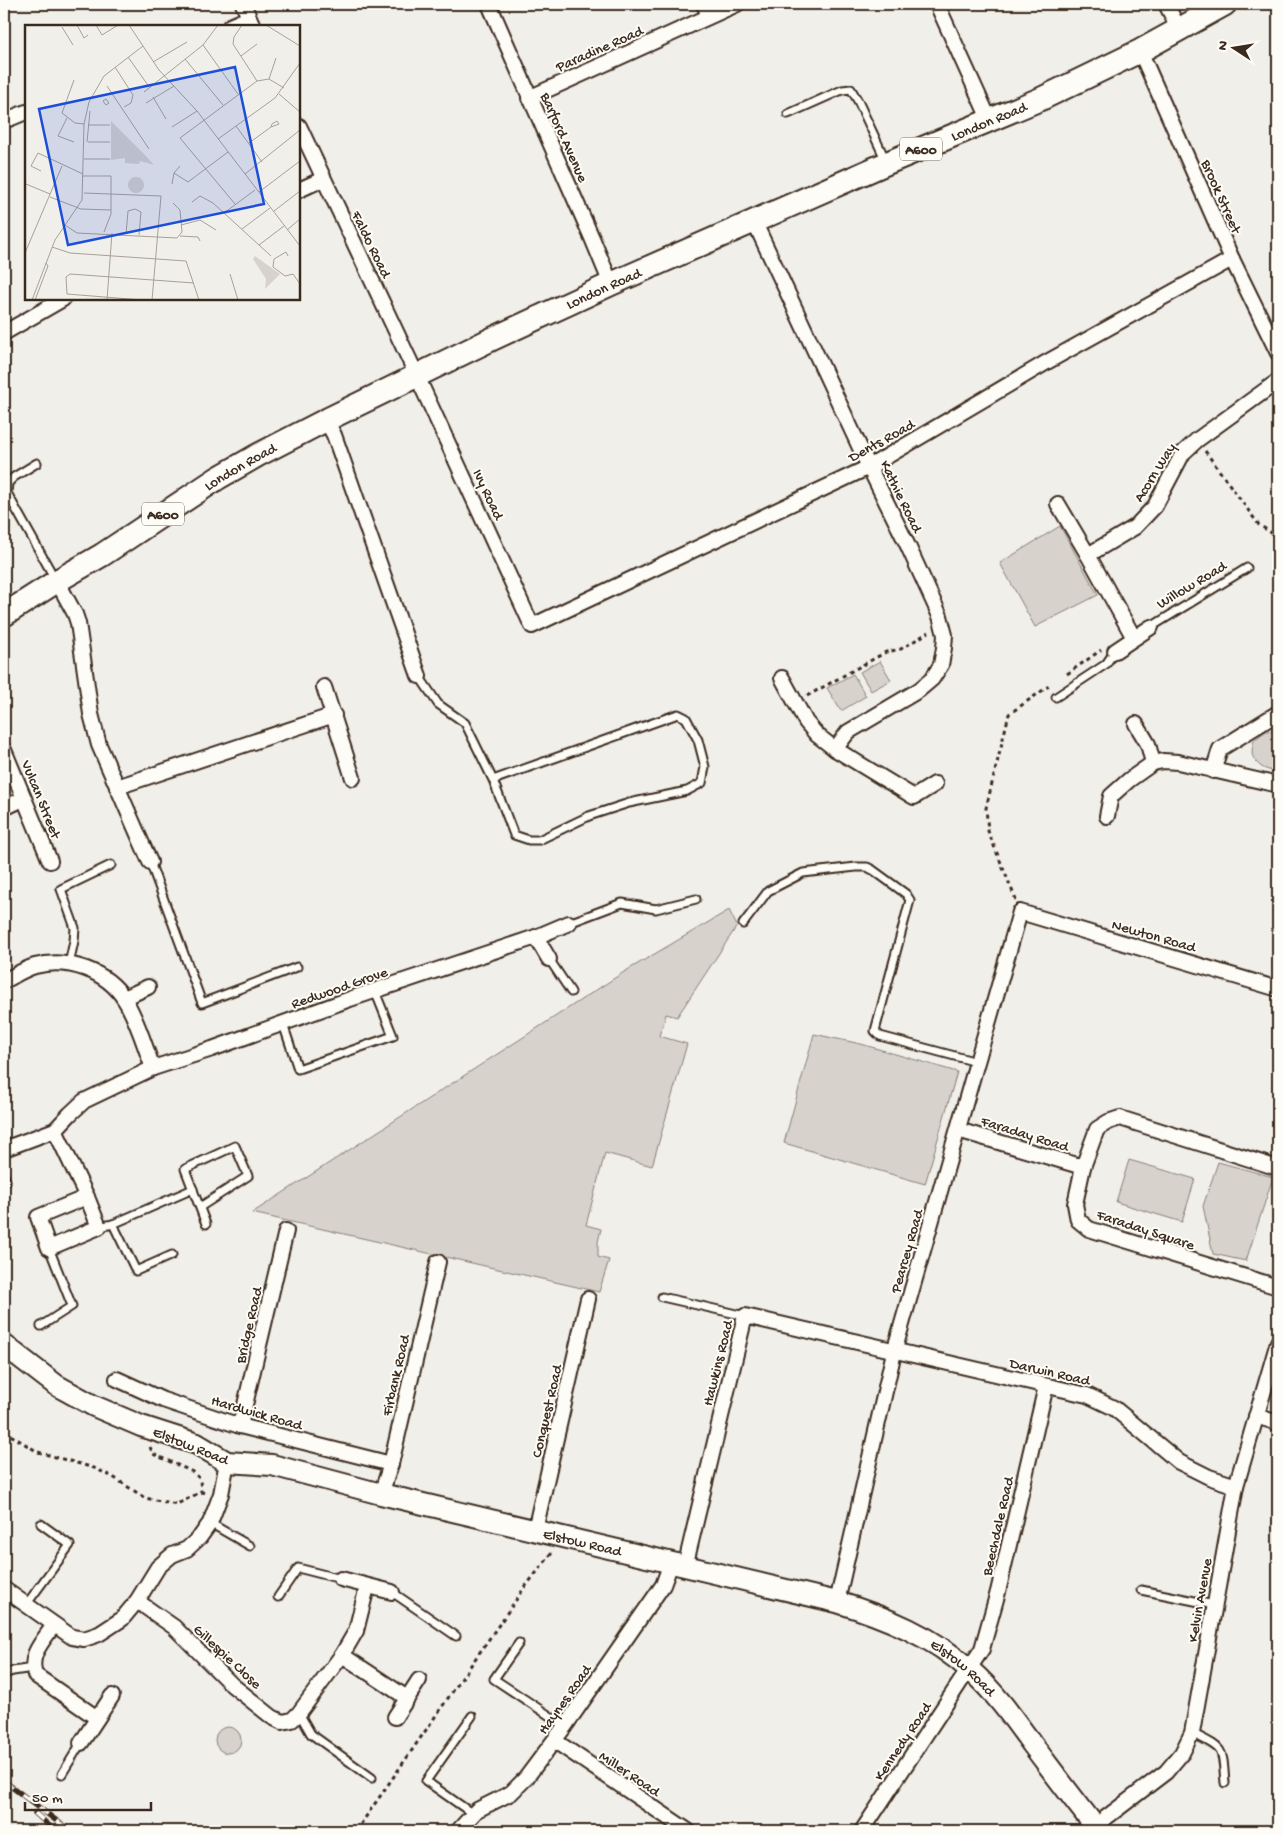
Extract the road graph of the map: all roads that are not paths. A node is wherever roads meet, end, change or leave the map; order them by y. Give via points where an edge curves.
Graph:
1 (243, 4) edge
2 (489, 4) edge
3 (737, 4) edge
4 (937, 4) edge
5 (1166, 4) edge
6 (1225, 4) edge
7 (706, 10) edge
8 (251, 22) edge
9 (235, 25) edge
10 (1180, 29) junction
11 (1140, 51) junction
12 (529, 98) junction
13 (25, 112) edge
14 (788, 114) dead end
15 (4, 121) edge
16 (990, 121) junction
17 (300, 128) edge
18 (887, 163) junction
19 (323, 179) junction
20 (300, 190) edge
21 (754, 221) junction
22 (1232, 259) junction
23 (611, 284) junction
24 (61, 300) edge
25 (4, 333) edge
26 (1278, 354) edge
27 (417, 376) junction
28 (1278, 380) edge
29 (326, 420) junction
30 (37, 463) dead end
31 (869, 467) junction
32 (1058, 504) dead end
33 (1088, 554) junction
34 (1248, 568) dead end
35 (57, 581) junction
36 (4, 615) edge
37 (532, 626) joint
38 (1151, 627) joint
39 (1134, 638) junction
40 (1115, 651) joint
41 (419, 676) joint
42 (782, 678) dead end
43 (324, 687) dead end
44 (1056, 697) dead end
45 (1278, 713) edge
46 (334, 715) junction
47 (1136, 724) dead end
48 (835, 749) junction
49 (4, 750) edge
50 (1153, 763) junction
51 (1212, 771) junction
52 (353, 778) dead end
53 (493, 780) junction
54 (935, 784) dead end
55 (1278, 785) edge
56 (117, 787) junction
57 (24, 799) junction
58 (4, 808) edge
59 (1107, 816) dead end
60 (50, 861) dead end
61 (150, 862) joint
62 (111, 864) dead end
63 (696, 899) dead end
64 (1020, 912) joint
65 (569, 923) joint
66 (743, 924) dead end
67 (536, 937) junction
68 (550, 959) joint
69 (69, 964) junction
70 (296, 967) dead end
71 (4, 981) edge
72 (148, 987) dead end
73 (1278, 989) edge
74 (375, 991) junction
75 (571, 992) dead end
76 (124, 998) junction
77 (283, 1024) junction
78 (977, 1062) junction
79 (153, 1068) junction
80 (55, 1130) junction
81 (958, 1130) junction
82 (4, 1149) edge
83 (1083, 1167) junction
84 (1278, 1168) edge
85 (4, 1176) edge
86 (4, 1182) edge
87 (193, 1189) junction
88 (86, 1197) junction
89 (200, 1207) junction
90 (113, 1224) junction
91 (206, 1224) dead end
92 (98, 1228) junction
93 (286, 1231) dead end
94 (49, 1248) junction
95 (172, 1255) dead end
96 (438, 1262) dead end
97 (1278, 1287) edge
98 (662, 1297) dead end
99 (588, 1299) dead end
100 (745, 1316) junction
101 (41, 1326) dead end
102 (1278, 1342) edge
103 (11, 1352) edge
104 (894, 1352) junction
105 (118, 1379) dead end
106 (1046, 1386) junction
107 (1256, 1416) junction
108 (1278, 1423) edge
109 (240, 1426) junction
110 (227, 1462) junction
111 (390, 1464) junction
112 (1236, 1486) junction
113 (381, 1494) junction
114 (210, 1523) junction
115 (41, 1524) dead end
116 (535, 1530) junction
117 (250, 1546) dead end
118 (678, 1565) junction
119 (341, 1579) joint
120 (368, 1587) junction
121 (4, 1589) edge
122 (1141, 1590) dead end
123 (392, 1592) joint
124 (278, 1597) dead end
125 (137, 1601) junction
126 (837, 1602) junction
127 (26, 1605) junction
128 (1214, 1605) junction
129 (54, 1624) junction
130 (456, 1636) dead end
131 (519, 1643) dead end
132 (342, 1655) junction
133 (33, 1668) junction
134 (970, 1670) junction
135 (4, 1674) edge
136 (420, 1680) dead end
137 (112, 1696) dead end
138 (407, 1698) junction
139 (299, 1713) junction
140 (472, 1716) dead end
141 (395, 1717) dead end
142 (97, 1718) junction
143 (565, 1726) junction
144 (1192, 1733) junction
145 (555, 1741) junction
146 (81, 1743) joint
147 (62, 1774) dead end
148 (372, 1778) dead end
149 (1225, 1783) dead end
150 (473, 1814) junction
151 (1097, 1829) edge
152 (458, 1831) edge
153 (688, 1831) edge
154 (862, 1831) edge

1 - 8 street
2 - 12 street, Barford Avenue
3 - 7 street, Paradine Road
4 - 16 street
5 - 10 street
6 - 10 main road, London Road / A600
7 - 12 street, Paradine Road
8 - 9 street
10 - 11 main road, London Road / A600
11 - 16 main road, London Road / A600
11 - 22 street, Brook Street
12 - 23 street, Barford Avenue
13 - 15 street
14 - 18 lane via 842,90 851,90
16 - 18 main road, London Road / A600
17 - 19 street, Faldo Road
18 - 21 main road, London Road / A600
19 - 20 street
19 - 27 street, Faldo Road
21 - 23 main road, London Road / A600
21 - 31 street, Kathie Road
22 - 26 street, Brook Street
22 - 31 street, Dents Road via 1047,362
23 - 27 main road, London Road / A600
24 - 25 street
27 - 29 main road, London Road / A600
27 - 37 street, Ivy Road
28 - 33 street, Acorn Way via 1183,453 1155,506 1135,527
29 - 35 main road, London Road / A600 via 218,478
29 - 41 street via 347,470
30 - 35 lane via 8,483 7,493
31 - 37 street, Dents Road
31 - 48 street, Kathie Road via 940,616 945,635 944,648 941,665 932,678 919,690 848,732
32 - 33 street
33 - 39 street
34 - 38 lane, Willow Road
35 - 36 main road, London Road / A600
35 - 56 street via 75,614 91,714 99,745
38 - 39 street
39 - 40 street
40 - 44 lane via 1106,664
41 - 53 lane via 438,704 465,723
42 - 48 street via 806,722
43 - 46 street
45 - 51 street via 1220,749
46 - 52 street
46 - 56 street
47 - 50 street via 1148,744
48 - 54 street via 914,797
49 - 57 street, Vulcan Street
50 - 51 street via 1178,762
50 - 59 street via 1111,796
51 - 55 street
53 - 53 lane via 514,835 539,840 589,816 688,790 702,783 705,767 698,740 686,718 678,714
56 - 61 street
57 - 58 street
57 - 60 street, Vulcan Street
61 - 70 lane via 202,1003
62 - 69 lane via 60,888 75,928
63 - 65 lane via 656,908 622,903
64 - 73 street, Newton Road
64 - 78 street, Pearcey Road
65 - 67 street, Redwood Grove
66 - 78 lane via 768,891 803,873 856,867 873,870 910,900 875,1031 880,1036
67 - 68 street
67 - 74 street, Redwood Grove
68 - 75 lane
69 - 71 street via 53,962 34,966
69 - 76 street via 106,980
72 - 76 street
74 - 77 street, Redwood Grove
74 - 77 lane via 393,1036 298,1069
76 - 79 street
77 - 79 street, Redwood Grove
78 - 81 street, Pearcey Road
79 - 80 street, Redwood Grove via 84,1101
80 - 82 street, Redwood Grove
80 - 88 street
81 - 83 street, Faraday Road
81 - 104 street, Pearcey Road
83 - 84 street, Faraday Square via 1097,1129 1120,1118
83 - 97 street, Faraday Square via 1075,1204 1078,1220 1089,1229
85 - 86 lane
87 - 89 lane
87 - 89 lane via 185,1169 235,1146 248,1176
87 - 90 lane
88 - 92 street
88 - 94 street via 38,1217
89 - 91 lane
90 - 92 lane
90 - 95 lane via 136,1271
92 - 94 street
93 - 109 street, Bridge Road
94 - 101 lane via 72,1306
96 - 111 street, Firbank Road
98 - 100 lane
99 - 116 street, Conquest Road
100 - 104 street, Hawkins Road
100 - 118 street, Hawkins Road
102 - 107 street, Kelvin Avenue
103 - 110 street, Elstow Road via 56,1385 85,1401 141,1426 197,1444
104 - 106 street, Darwin Road
104 - 126 street, Pearcey Road
105 - 109 street, Hardwick Road via 163,1400
106 - 112 street, Darwin Road via 1087,1395 1114,1408 1179,1462
106 - 134 street, Beechdale Road via 986,1640
107 - 108 street
107 - 112 street, Kelvin Avenue
109 - 111 street, Hardwick Road
110 - 113 street, Elstow Road via 272,1465
110 - 114 street via 221,1494
111 - 113 street, Firbank Road
112 - 128 street, Kelvin Avenue
113 - 116 street, Elstow Road
114 - 117 lane
114 - 125 street via 200,1538 158,1568
115 - 127 lane via 70,1545
116 - 118 street, Elstow Road
118 - 126 street, Elstow Road
118 - 143 street, Haynes Road
119 - 120 street
119 - 124 lane via 298,1568
120 - 123 street
120 - 132 street via 356,1631
121 - 127 street
122 - 128 lane
123 - 130 lane
125 - 129 street via 122,1618 99,1634 84,1639 72,1637
125 - 139 street, Gillespie Close via 174,1627 232,1685 272,1716 282,1722 292,1720
126 - 134 street, Elstow Road via 903,1625
127 - 129 street
128 - 144 street, Kelvin Avenue
129 - 133 street via 37,1650
131 - 143 lane via 494,1679
132 - 138 street
132 - 139 street
133 - 135 lane
133 - 142 street via 43,1682
134 - 151 street, Elstow Road via 999,1700
134 - 154 street, Kennedy Road
136 - 138 street
137 - 142 street
138 - 141 street
139 - 148 lane via 311,1734
140 - 150 lane via 426,1781
142 - 146 street
143 - 145 street, Haynes Road
144 - 149 lane via 1220,1749
144 - 151 street, Kelvin Avenue via 1182,1753 1166,1772
145 - 150 street, Haynes Road via 511,1793
145 - 153 street, Miller Road
146 - 147 lane
150 - 152 street, Haynes Road

